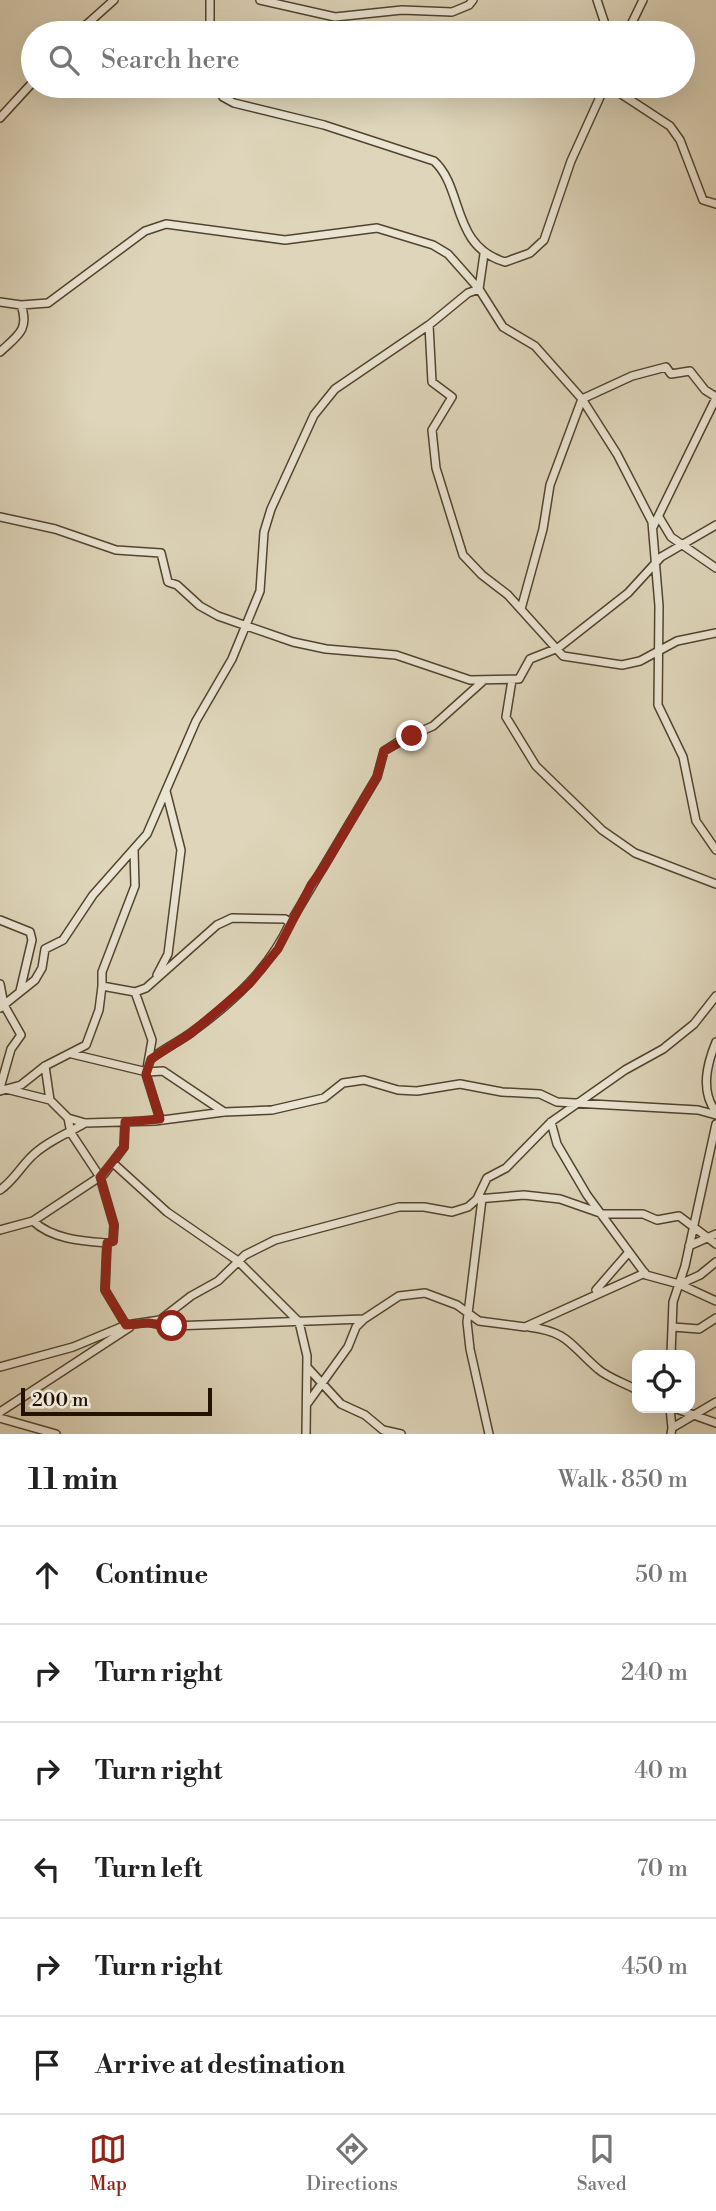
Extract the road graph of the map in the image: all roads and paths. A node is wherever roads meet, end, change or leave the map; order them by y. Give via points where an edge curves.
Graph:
1 (114, 0) edge
2 (210, 0) edge
3 (260, 0) edge
4 (473, 0) edge
5 (597, 0) edge
6 (643, 0) edge
7 (90, 21) edge
8 (210, 21) edge
9 (604, 21) edge
10 (633, 21) edge
11 (21, 95) edge
12 (225, 98) edge
13 (601, 98) edge
14 (626, 98) edge
15 (0, 118) edge
16 (716, 204) edge
17 (484, 254) junction
18 (479, 289) junction
19 (0, 302) edge
20 (20, 305) junction
21 (429, 325) junction
22 (0, 352) edge
23 (716, 398) edge
24 (582, 400) junction
25 (0, 517) edge
26 (659, 517) junction
27 (716, 525) edge
28 (653, 528) junction
29 (681, 545) junction
30 (654, 565) junction
31 (716, 568) edge
32 (521, 609) junction
33 (245, 625) junction
34 (716, 633) edge
35 (558, 648) junction
36 (658, 652) junction
37 (512, 680) junction
38 (482, 682) junction
39 (166, 791) junction
40 (716, 849) edge
41 (134, 850) junction
42 (716, 884) edge
43 (0, 920) edge
44 (290, 923) junction
45 (155, 979) junction
46 (0, 984) edge
47 (102, 986) junction
48 (19, 992) junction
49 (135, 992) junction
50 (716, 996) edge
51 (2, 1007) edge
52 (716, 1042) edge
53 (72, 1054) junction
54 (151, 1059) junction
55 (45, 1066) junction
56 (147, 1072) junction
57 (2, 1089) edge
58 (50, 1100) junction
59 (582, 1103) junction
60 (224, 1112) junction
61 (716, 1114) edge
62 (68, 1118) junction
63 (160, 1119) junction
64 (125, 1122) junction
65 (551, 1122) junction
66 (85, 1124) junction
67 (716, 1124) edge
68 (71, 1133) junction
69 (113, 1163) junction
70 (100, 1177) junction
71 (0, 1191) edge
72 (479, 1199) junction
73 (603, 1214) junction
74 (33, 1221) junction
75 (692, 1224) junction
76 (0, 1230) edge
77 (716, 1234) edge
78 (706, 1236) junction
79 (107, 1243) junction
80 (716, 1244) edge
81 (689, 1246) junction
82 (629, 1252) junction
83 (238, 1261) junction
84 (716, 1262) edge
85 (645, 1273) junction
86 (679, 1284) junction
87 (591, 1296) junction
88 (715, 1298) edge
89 (467, 1313) junction
90 (716, 1318) edge
91 (364, 1319) junction
92 (296, 1320) junction
93 (148, 1323) junction
94 (130, 1325) junction
95 (525, 1326) junction
96 (673, 1326) junction
97 (671, 1350) edge
98 (0, 1367) edge
99 (307, 1367) junction
100 (322, 1383) junction
101 (632, 1387) edge
102 (716, 1402) edge
103 (307, 1404) junction
104 (0, 1412) edge
105 (672, 1413) edge
106 (688, 1413) edge
107 (694, 1415) junction
108 (0, 1418) edge
109 (716, 1423) edge
110 (671, 1431) edge
111 (55, 1434) edge
112 (306, 1434) edge
113 (401, 1434) edge
114 (489, 1434) edge

1 - 7 street
2 - 8 street
3 - 4 street via 335,17 402,10 452,12
5 - 9 street
6 - 10 street
11 - 15 street
12 - 17 street via 434,161 445,176 458,214
13 - 17 street via 571,161 544,240 517,260 505,262
14 - 16 street via 670,126 703,200
17 - 18 street
18 - 20 street via 448,254 433,245 377,228 285,240 166,224 145,231 48,303
18 - 21 street
18 - 24 street via 503,327 535,346
19 - 20 street
20 - 22 street via 23,330
21 - 32 street via 432,382 452,397 432,430 436,468 454,529 463,555
21 - 33 street via 335,389 314,415 271,509 261,540 260,591
23 - 24 street via 690,371 671,374 666,367 632,376
23 - 26 street
24 - 28 street via 617,454
24 - 32 street via 550,485
25 - 33 street via 55,529 116,550 161,553 169,583 200,606
26 - 28 street
26 - 29 street
27 - 29 street
28 - 30 street
29 - 30 street
29 - 31 street
30 - 35 street via 628,593
30 - 36 street
32 - 35 street
33 - 38 street via 307,645 396,655
33 - 39 street
34 - 36 street via 677,641
35 - 36 street via 564,656 622,666
35 - 37 street via 530,660 519,680
36 - 40 street via 658,705 683,757 696,821
37 - 38 street
37 - 42 street via 506,717 536,766 602,830 635,853
38 - 44 street via 433,726 384,751 377,777
39 - 41 street via 147,834
39 - 45 street via 181,850 168,954
41 - 47 street via 135,886 102,972
41 - 48 street via 93,895 63,940 45,950 35,980
43 - 48 street via 30,932
44 - 45 street via 285,919 232,918 217,925
44 - 54 street via 278,949 250,983 190,1034
45 - 49 street
46 - 51 street
47 - 49 street
47 - 53 street via 91,1037
48 - 51 street
49 - 54 street via 152,1040
50 - 59 street via 694,1024
51 - 57 street via 21,1035 11,1049
52 - 61 street via 707,1066 710,1105
53 - 55 street
53 - 56 street
54 - 56 street
55 - 57 street via 21,1085
55 - 58 street
56 - 60 street via 163,1071
56 - 63 street
57 - 58 street
58 - 62 street
59 - 60 street via 460,1084 398,1090 364,1080 343,1083 324,1098 272,1110
59 - 61 street
59 - 65 street
60 - 63 street
62 - 66 street
62 - 68 street
63 - 64 street
64 - 66 street
64 - 69 street via 124,1147
65 - 72 street via 506,1168 487,1178
65 - 73 street via 557,1144
66 - 68 street
67 - 75 street
68 - 70 street
68 - 71 street via 30,1157
69 - 70 street
69 - 83 street via 167,1212
70 - 74 street
70 - 79 street via 114,1225 113,1241
72 - 73 street via 524,1195 560,1199
72 - 83 street via 459,1211 399,1207 288,1236
72 - 89 street
73 - 75 street via 643,1214 657,1220 679,1216
73 - 82 street
74 - 76 street
74 - 79 street via 43,1231
75 - 78 street
75 - 81 street
77 - 78 street
78 - 80 street
78 - 81 street
79 - 94 street via 105,1290
81 - 86 street
82 - 85 street
82 - 87 street
83 - 92 street
83 - 93 street via 218,1281 160,1320
84 - 86 street
85 - 86 street
85 - 87 street
86 - 88 street
86 - 96 street via 671,1311
87 - 95 street
89 - 91 street via 425,1293 411,1293
89 - 95 street via 479,1321
89 - 114 street
90 - 96 street via 699,1329
91 - 92 street
91 - 100 street
92 - 93 street
92 - 99 street
93 - 94 street
94 - 98 street
94 - 104 street
95 - 101 street via 572,1341 599,1370
96 - 97 street
99 - 100 street
99 - 103 street
100 - 103 street
100 - 113 street via 341,1404 383,1430
102 - 107 street
103 - 112 street
105 - 110 street
106 - 107 street
107 - 109 street
107 - 110 street
108 - 111 street

